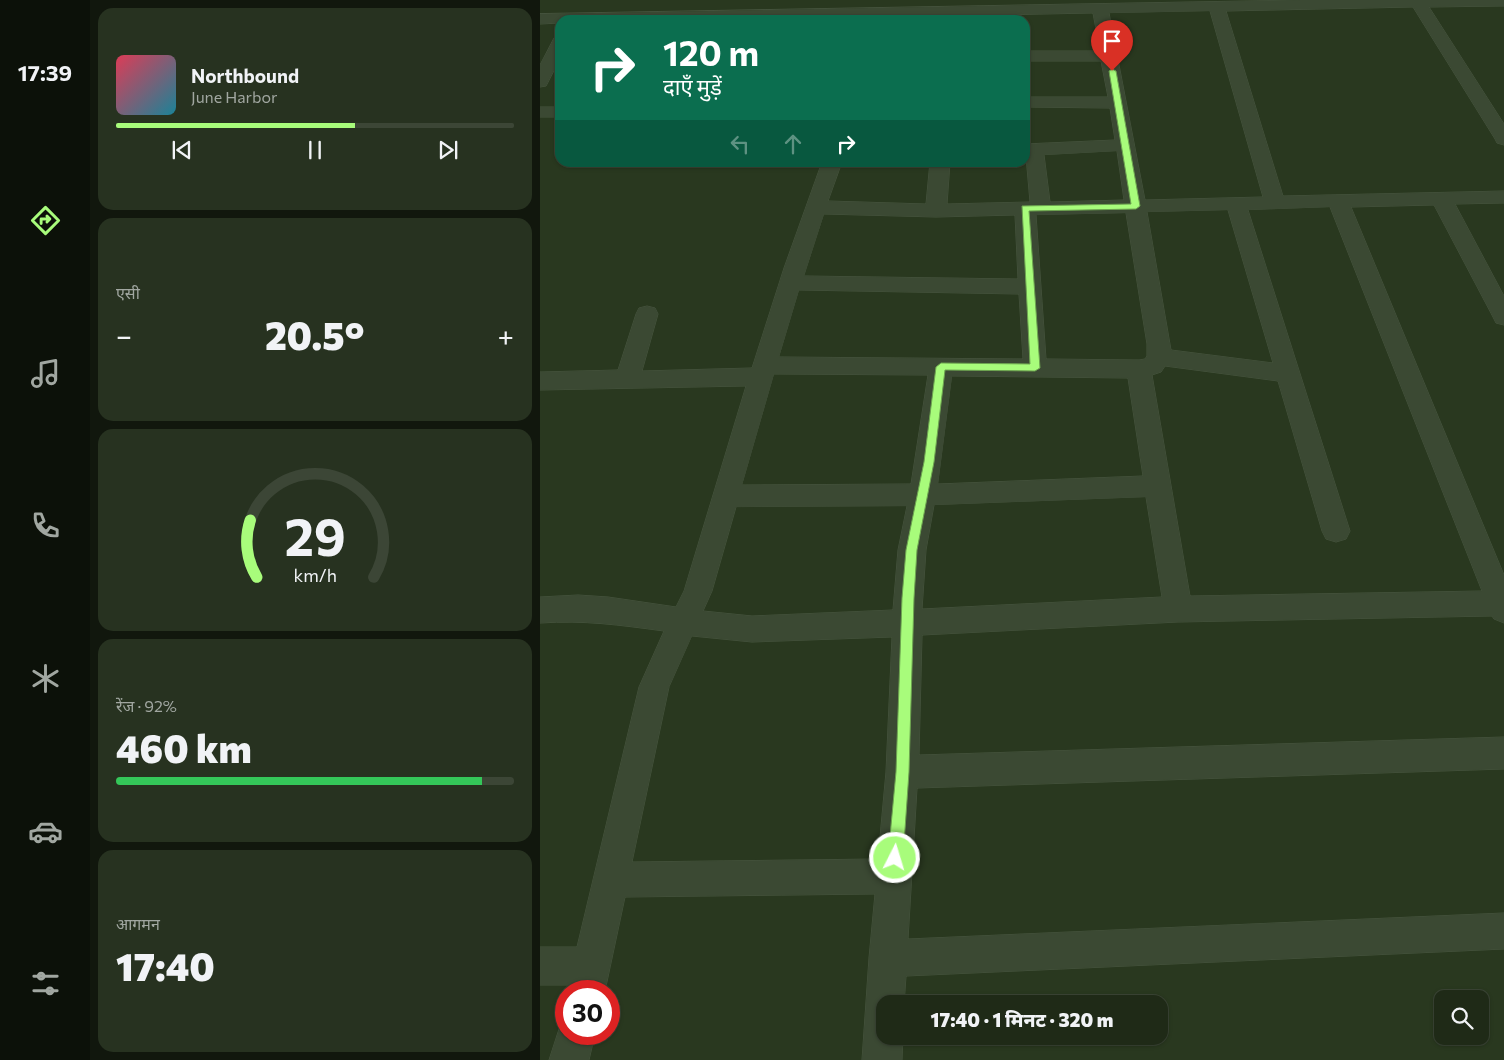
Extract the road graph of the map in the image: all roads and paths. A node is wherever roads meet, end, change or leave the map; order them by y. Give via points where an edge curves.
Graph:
1 (1417, 1) edge
2 (1466, 1) edge
3 (1504, 1) edge
4 (1334, 2) edge
5 (1259, 3) edge
6 (1135, 4) edge
7 (1181, 4) edge
8 (941, 6) edge
9 (1216, 6) junction
10 (1100, 8) junction
11 (685, 15) edge
12 (977, 15) edge
13 (540, 19) edge
14 (555, 19) edge
15 (1030, 56) edge
16 (1109, 56) junction
17 (555, 57) edge
18 (549, 74) edge
19 (1030, 102) edge
20 (1118, 103) junction
21 (540, 112) edge
22 (555, 112) edge
23 (1504, 140) edge
24 (1126, 144) junction
25 (1030, 149) edge
26 (1030, 164) edge
27 (830, 167) edge
28 (940, 167) edge
29 (1504, 197) edge
30 (1441, 198) junction
31 (1338, 201) junction
32 (1275, 202) junction
33 (1236, 204) junction
34 (1136, 206) junction
35 (816, 207) junction
36 (1033, 208) junction
37 (936, 210) junction
38 (792, 283) junction
39 (1031, 287) junction
40 (647, 314) dead end
41 (1504, 316) edge
42 (1149, 363) junction
43 (941, 367) junction
44 (1035, 368) junction
45 (763, 371) junction
46 (1288, 374) junction
47 (631, 378) junction
48 (540, 381) edge
49 (1158, 486) junction
50 (924, 495) junction
51 (726, 496) junction
52 (1336, 531) dead end
53 (1503, 606) edge
54 (1178, 609) junction
55 (540, 610) edge
56 (685, 622) junction
57 (907, 624) junction
58 (1504, 753) edge
59 (902, 772) junction
60 (894, 876) junction
61 (611, 880) junction
62 (1504, 931) edge
63 (887, 958) junction
64 (540, 966) edge
65 (589, 978) edge
66 (885, 995) edge
67 (573, 1045) edge
68 (883, 1045) edge
69 (569, 1060) edge
70 (882, 1060) edge

1 - 2 street
1 - 4 street
1 - 23 street
2 - 3 street
4 - 5 street
5 - 9 street
6 - 7 street
6 - 10 street
7 - 9 street
8 - 11 street
8 - 12 street
9 - 32 street
10 - 12 street
10 - 16 street
13 - 14 street
15 - 16 street
16 - 20 street
17 - 18 street
19 - 20 street
20 - 24 street
21 - 22 street
24 - 25 street
24 - 34 street
26 - 36 street
27 - 35 street
28 - 37 street
29 - 30 street
30 - 31 street
30 - 41 street
31 - 32 street
31 - 53 street
32 - 33 street
33 - 34 street
33 - 46 street
34 - 36 street
34 - 42 street via 1159,344
35 - 37 street
35 - 38 street
36 - 37 street
36 - 39 street
38 - 39 street
38 - 45 street
39 - 44 street
40 - 47 street via 630,368
42 - 44 street
42 - 46 street
42 - 49 street
43 - 44 street
43 - 45 street
43 - 50 street
45 - 47 street via 641,380
45 - 51 street
46 - 52 street
47 - 48 street
49 - 50 street
49 - 54 street
50 - 51 street
50 - 57 street via 912,550
51 - 56 street via 698,591
53 - 54 street
54 - 57 street
55 - 56 street via 608,610
56 - 57 street via 752,629
56 - 61 street via 654,687
57 - 59 street
58 - 59 street
59 - 60 street
60 - 61 street
60 - 63 street
61 - 65 street
62 - 63 street
63 - 66 street
64 - 65 street
67 - 69 street
68 - 70 street

